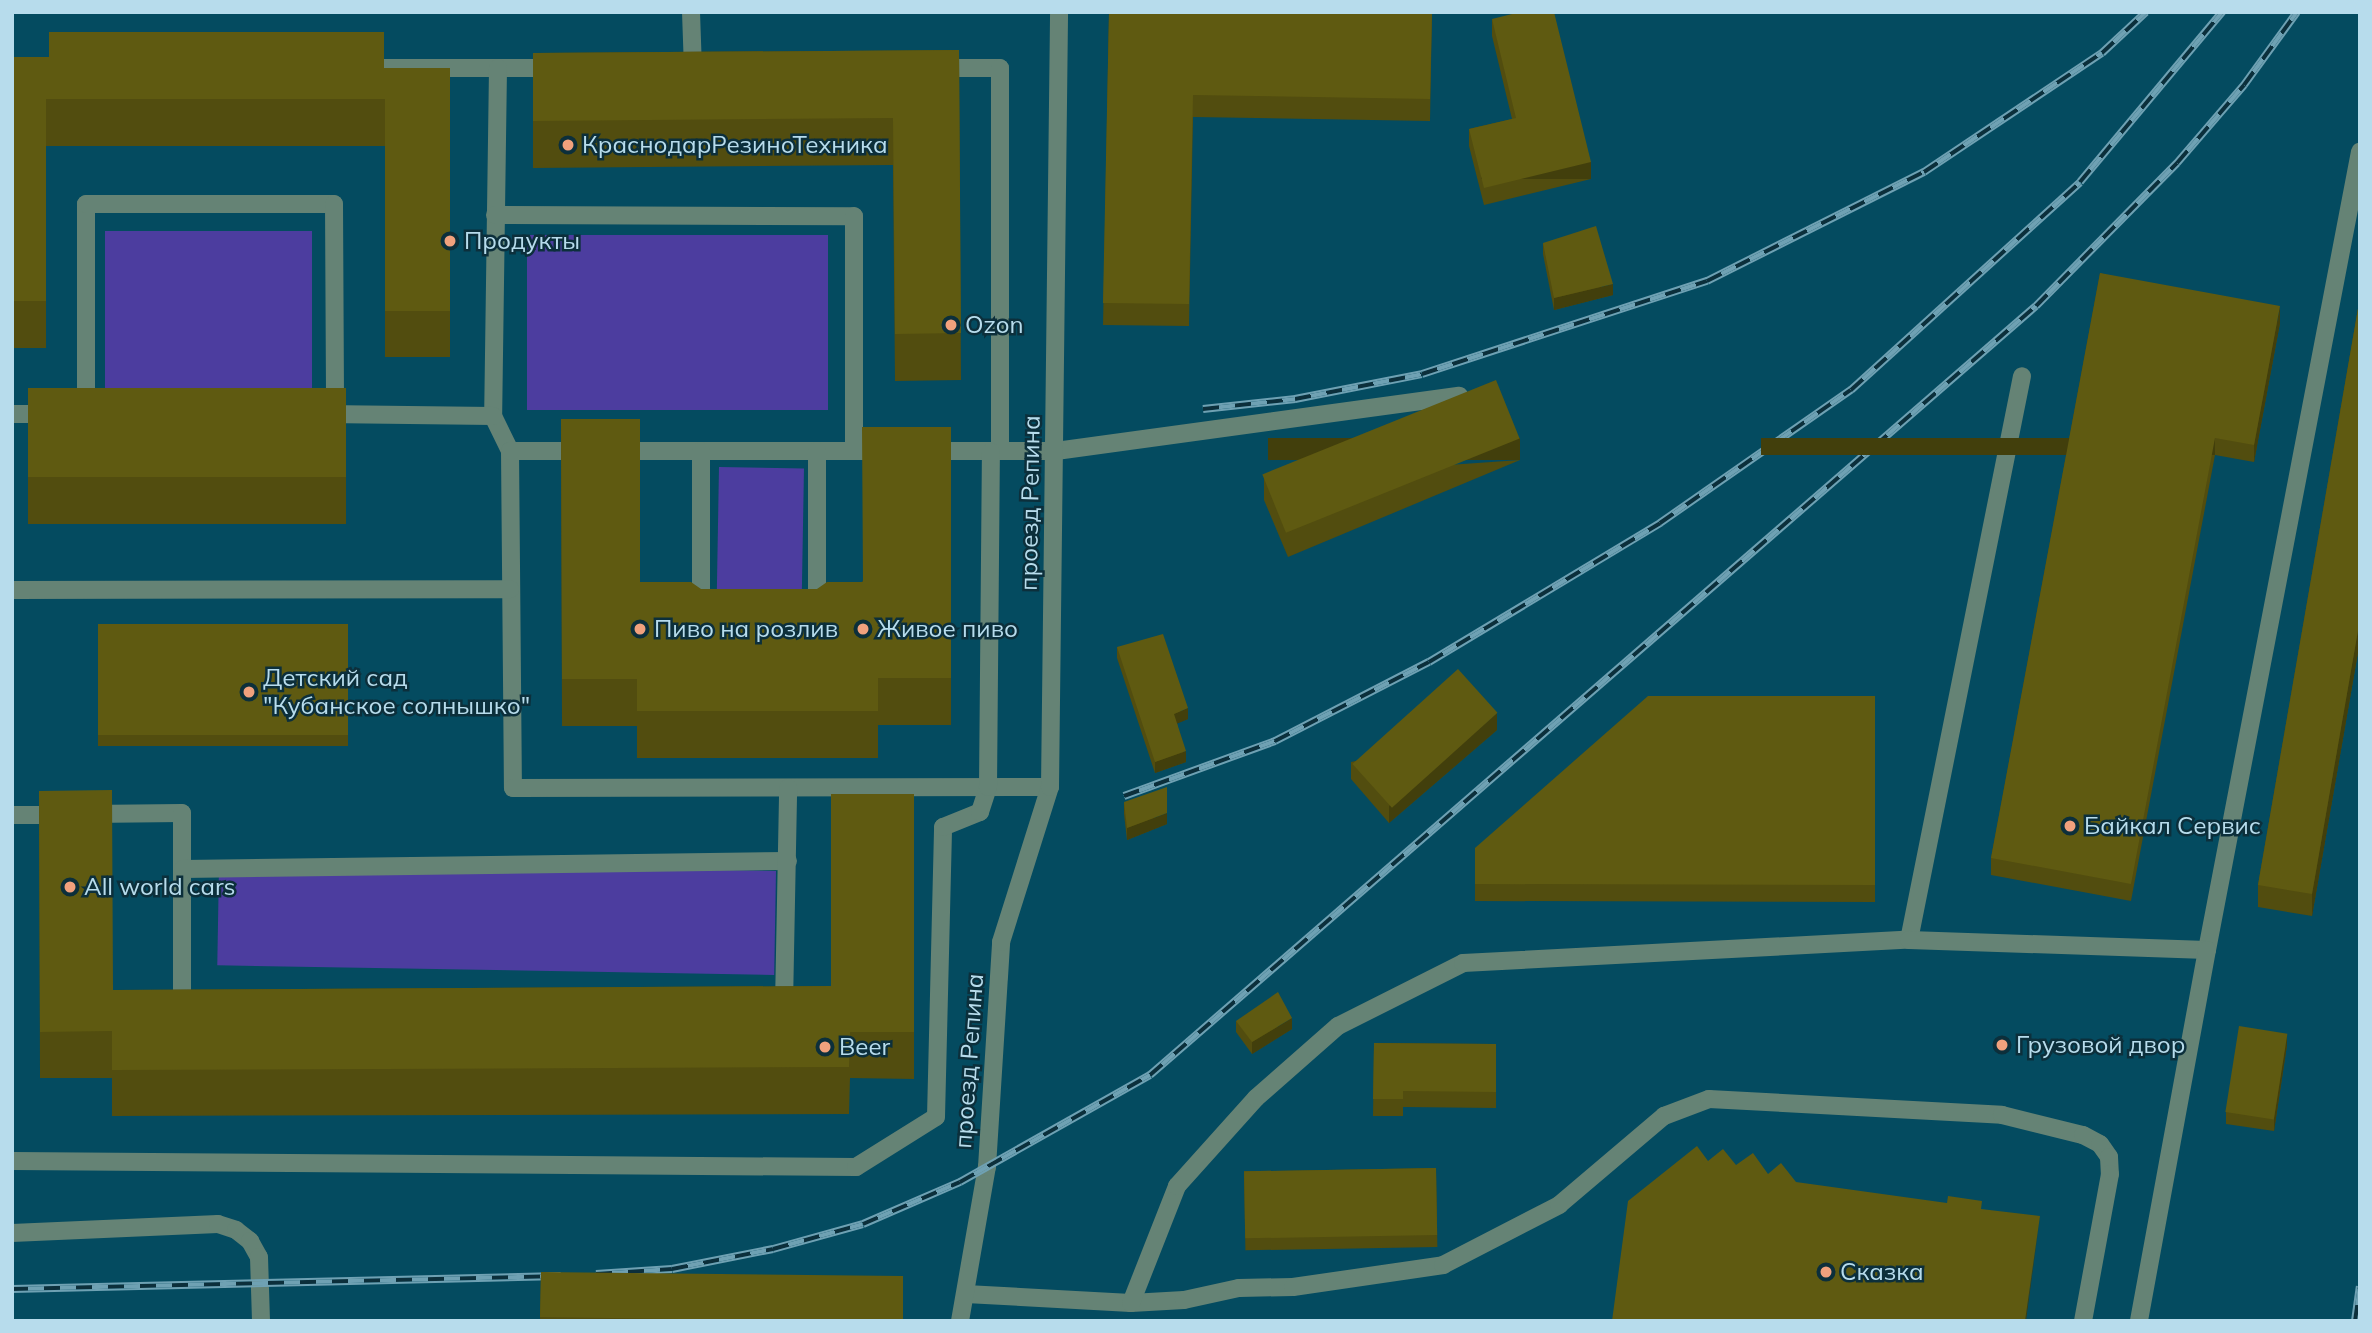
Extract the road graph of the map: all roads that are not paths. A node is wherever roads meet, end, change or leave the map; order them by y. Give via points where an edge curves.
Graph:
1 (691, 12) edge
2 (1059, 12) edge
3 (345, 68) edge
4 (498, 68) junction
5 (581, 68) edge
6 (693, 68) edge
7 (916, 68) edge
8 (2360, 152) edge
9 (495, 215) junction
10 (2022, 376) dead end
11 (1459, 396) edge
12 (12, 414) edge
13 (307, 414) edge
14 (335, 414) junction
15 (494, 416) junction
16 (854, 451) junction
17 (510, 452) junction
18 (701, 452) junction
19 (817, 452) junction
20 (995, 452) junction
21 (1056, 452) junction
22 (510, 589) junction
23 (12, 590) edge
24 (714, 624) edge
25 (804, 624) edge
26 (988, 787) junction
27 (1050, 787) junction
28 (788, 788) junction
29 (12, 815) edge
30 (789, 861) junction
31 (183, 869) junction
32 (1909, 940) junction
33 (2207, 950) junction
34 (760, 1005) edge
35 (210, 1007) edge
36 (12, 1161) edge
37 (12, 1233) edge
38 (966, 1294) junction
39 (1131, 1303) junction
40 (261, 1321) edge
41 (960, 1321) edge
42 (2083, 1321) edge
43 (2139, 1321) edge

1 - 6 street
2 - 21 street, проезд Репина
3 - 4 street
4 - 5 street
4 - 9 street
7 - 20 street via 1000,68
8 - 33 street
9 - 15 street
9 - 16 street via 854,216
10 - 32 street
11 - 21 street
12 - 14 street via 93,415 86,204 334,204
13 - 14 street
14 - 15 street
15 - 17 street
16 - 19 street
16 - 20 street
17 - 18 street
17 - 22 street
18 - 19 street
18 - 24 street via 701,624
19 - 25 street via 817,624
20 - 21 street
20 - 26 street
21 - 27 street, проезд Репина
22 - 23 street
22 - 28 street via 513,788
26 - 27 street
26 - 28 street
26 - 36 street via 980,812 943,827 936,1117 856,1167
27 - 38 street, проезд Репина via 1001,942 987,1167
28 - 30 street
29 - 31 street via 181,813
30 - 31 street
30 - 34 street via 787,1005
31 - 35 street via 182,1007
32 - 33 street
32 - 39 street via 1463,963 1338,1026 1256,1098 1177,1186
33 - 43 street
37 - 40 street via 218,1224 236,1230 250,1241 259,1257
38 - 39 street
38 - 41 street, проезд Репина
39 - 42 street via 1443,1265 1559,1205 1664,1116 1709,1099 2002,1115 2083,1135 2100,1144 2109,1157 2110,1174

